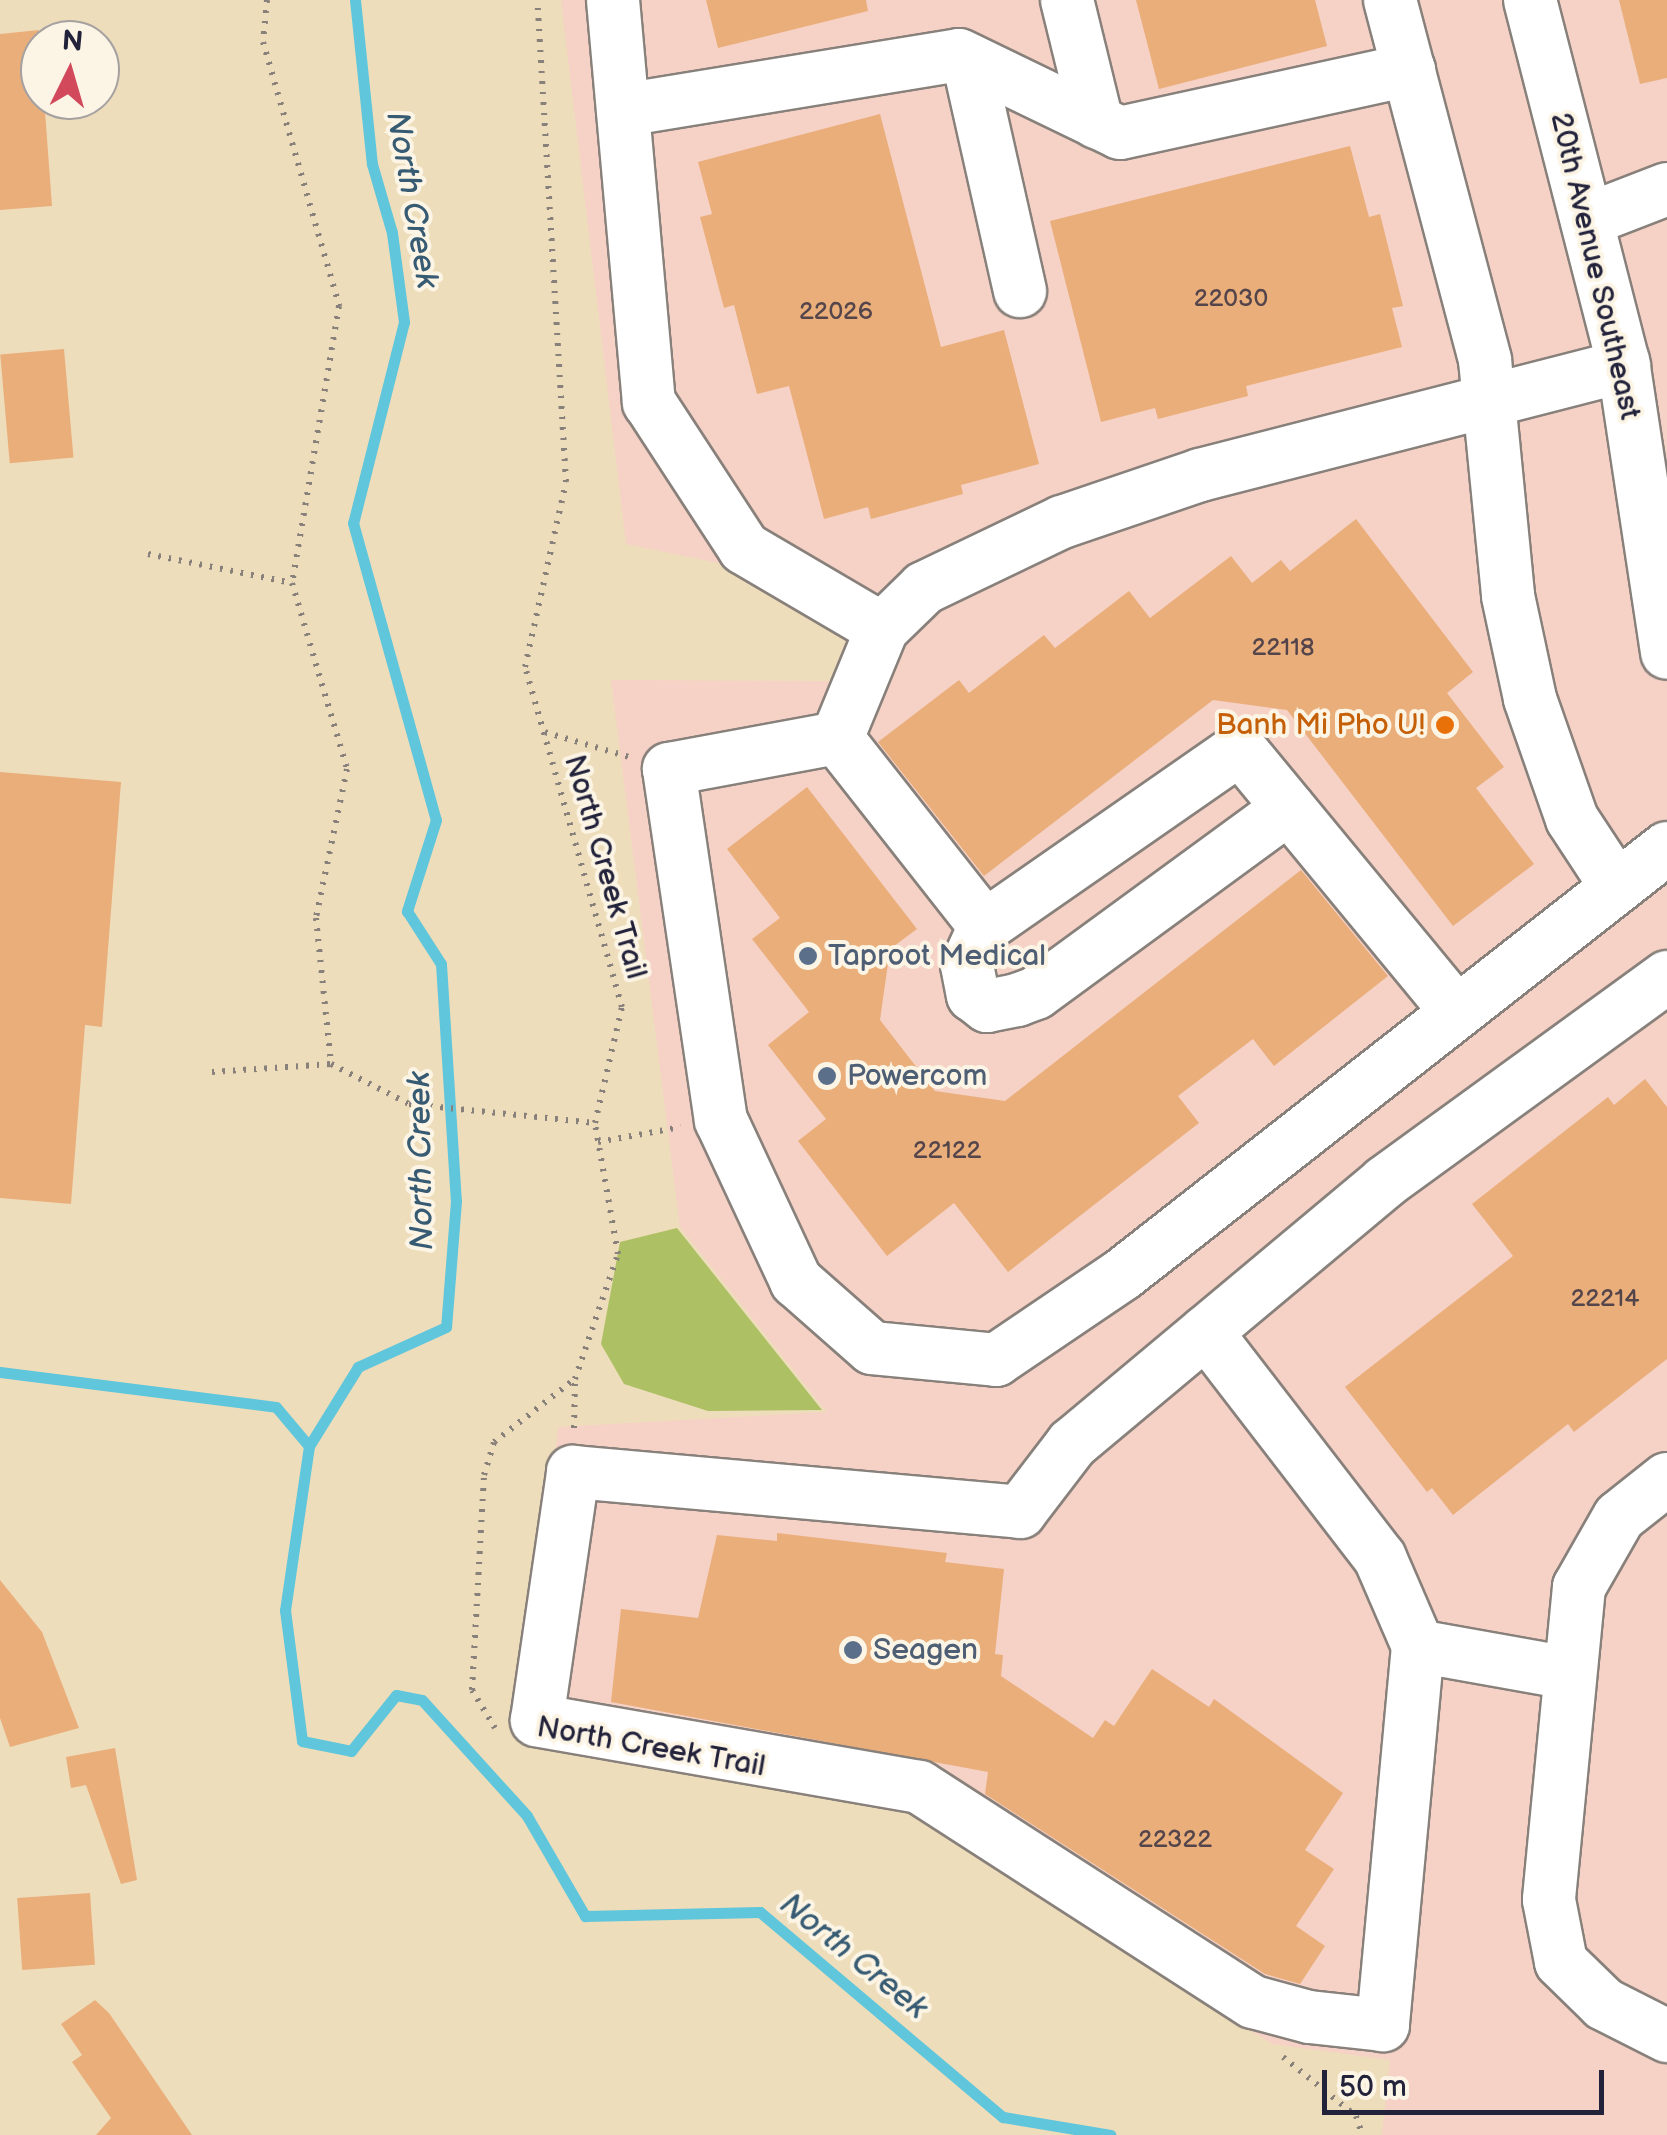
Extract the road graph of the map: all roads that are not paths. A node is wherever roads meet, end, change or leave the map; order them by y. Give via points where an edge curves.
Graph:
1 (613, 0) edge
2 (1067, 0) edge
3 (1390, 0) edge
4 (1530, 0) edge
5 (968, 60) junction
6 (1409, 70) junction
7 (623, 110) junction
8 (1097, 122) junction
9 (1667, 189) edge
10 (1587, 220) junction
11 (1020, 291) dead end
12 (1624, 366) junction
13 (1491, 403) junction
14 (882, 629) junction
15 (1667, 652) edge
16 (837, 738) junction
17 (1289, 808) junction
18 (1667, 848) edge
19 (1614, 883) junction
20 (986, 926) junction
21 (1667, 977) edge
22 (1455, 1010) junction
23 (1206, 1332) junction
24 (1667, 1479) edge
25 (1418, 1646) junction
26 (1568, 1672) junction
27 (1667, 2036) edge

1 - 7 street
2 - 8 street
3 - 6 street
4 - 10 street, 20th Avenue Southeast
5 - 7 street via 959,55
5 - 8 street
5 - 11 street
6 - 8 street via 1120,132
6 - 13 street
7 - 14 street via 650,402 744,548
9 - 10 street
10 - 12 street, 20th Avenue Southeast
12 - 13 street
12 - 15 street, 20th Avenue Southeast
13 - 14 street via 1200,475 1062,522 924,588
13 - 19 street via 1508,596 1530,699 1572,819
14 - 16 street
16 - 20 street
16 - 22 street via 668,769 721,1120 796,1282 872,1348 996,1360 1124,1274
17 - 20 street via 1240,748
17 - 20 street via 1036,993 987,1006 972,995 967,965
17 - 22 street
18 - 19 street
19 - 22 street
21 - 23 street via 1385,1182
23 - 25 street via 1380,1558
23 - 25 street via 1072,1444 1020,1512 573,1472 537,1720 918,1786 1253,2002 1309,2017 1383,2024
24 - 26 street via 1619,1517 1580,1588
25 - 26 street
26 - 27 street via 1549,1900 1561,1962 1604,2004

